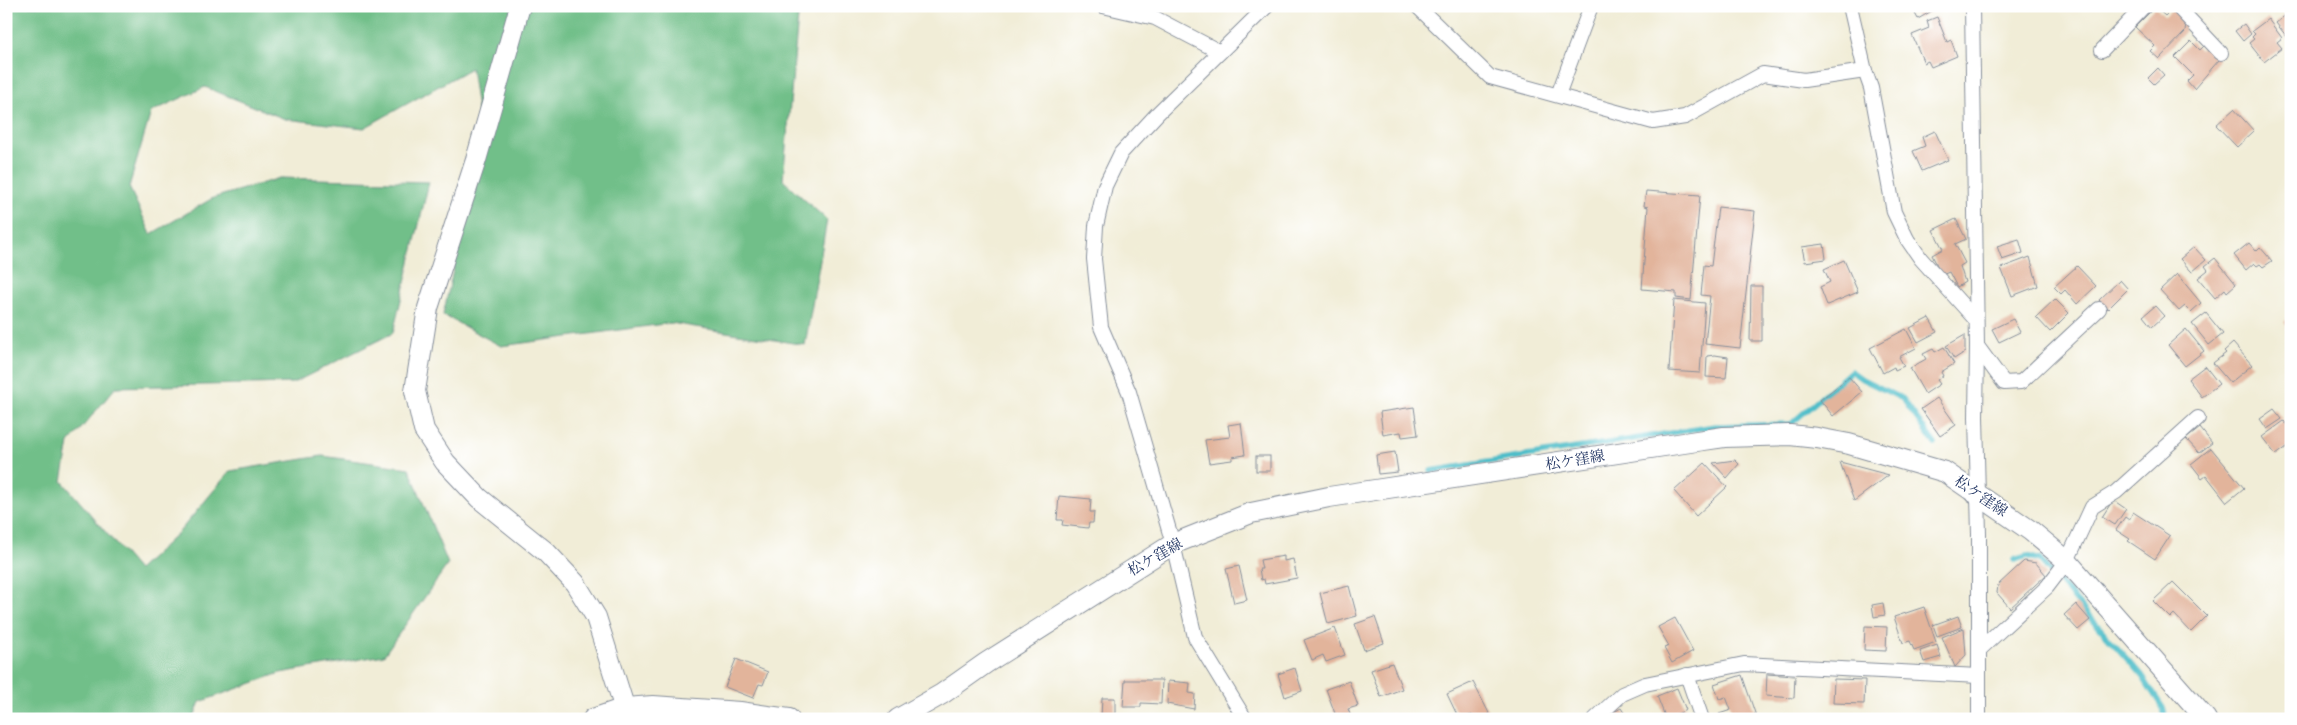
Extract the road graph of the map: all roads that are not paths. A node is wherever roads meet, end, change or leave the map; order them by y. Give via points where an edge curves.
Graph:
1 (520, 6) edge
2 (1103, 6) edge
3 (1268, 6) edge
4 (1417, 6) edge
5 (1591, 6) edge
6 (1850, 6) edge
7 (1972, 6) edge
8 (2144, 6) edge
9 (2177, 6) edge
10 (2102, 50) dead end
11 (1220, 52) junction
12 (2221, 53) dead end
13 (1865, 71) junction
14 (1558, 95) junction
15 (2099, 309) dead end
16 (1975, 319) junction
17 (1977, 346) junction
18 (2198, 418) dead end
19 (1979, 495) junction
20 (1173, 544) junction
21 (2062, 568) junction
22 (1979, 650) junction
23 (1687, 675) junction
24 (1980, 676) junction
25 (626, 713) edge
26 (593, 719) edge
27 (789, 719) edge
28 (900, 719) edge
29 (905, 719) edge
30 (1245, 719) edge
31 (1595, 719) edge
32 (1702, 719) edge
33 (1979, 719) edge
34 (2206, 719) edge

1 - 25 street via 476,160 428,308 415,390 424,430 446,462 479,498 546,552 575,582 596,617
2 - 11 street via 1155,18
3 - 11 street
4 - 14 street via 1490,76
5 - 14 street
6 - 13 street
7 - 16 street
8 - 10 street
9 - 12 street
11 - 20 street via 1121,153 1105,186 1096,226 1094,259 1101,327 1129,392
13 - 14 street via 1804,80 1764,74 1685,117 1653,122
13 - 16 street via 1894,212 1907,240 1921,259
15 - 17 street via 2021,382 2004,383
16 - 17 street
17 - 19 street
18 - 21 street via 2116,492 2092,507
19 - 20 street, 松ケ窪線 via 1945,472 1849,444 1790,435 1724,437 1329,497 1251,513
19 - 21 street, 松ケ窪線 via 2031,531
19 - 22 street
20 - 28 street, 松ケ窪線
20 - 30 street via 1195,637
21 - 22 street via 2047,587
21 - 34 street, 松ケ窪線
22 - 24 street
23 - 24 street via 1744,664
23 - 31 street via 1645,684 1622,694
23 - 32 street
24 - 33 street
25 - 26 street
25 - 27 street via 653,706
28 - 29 street

